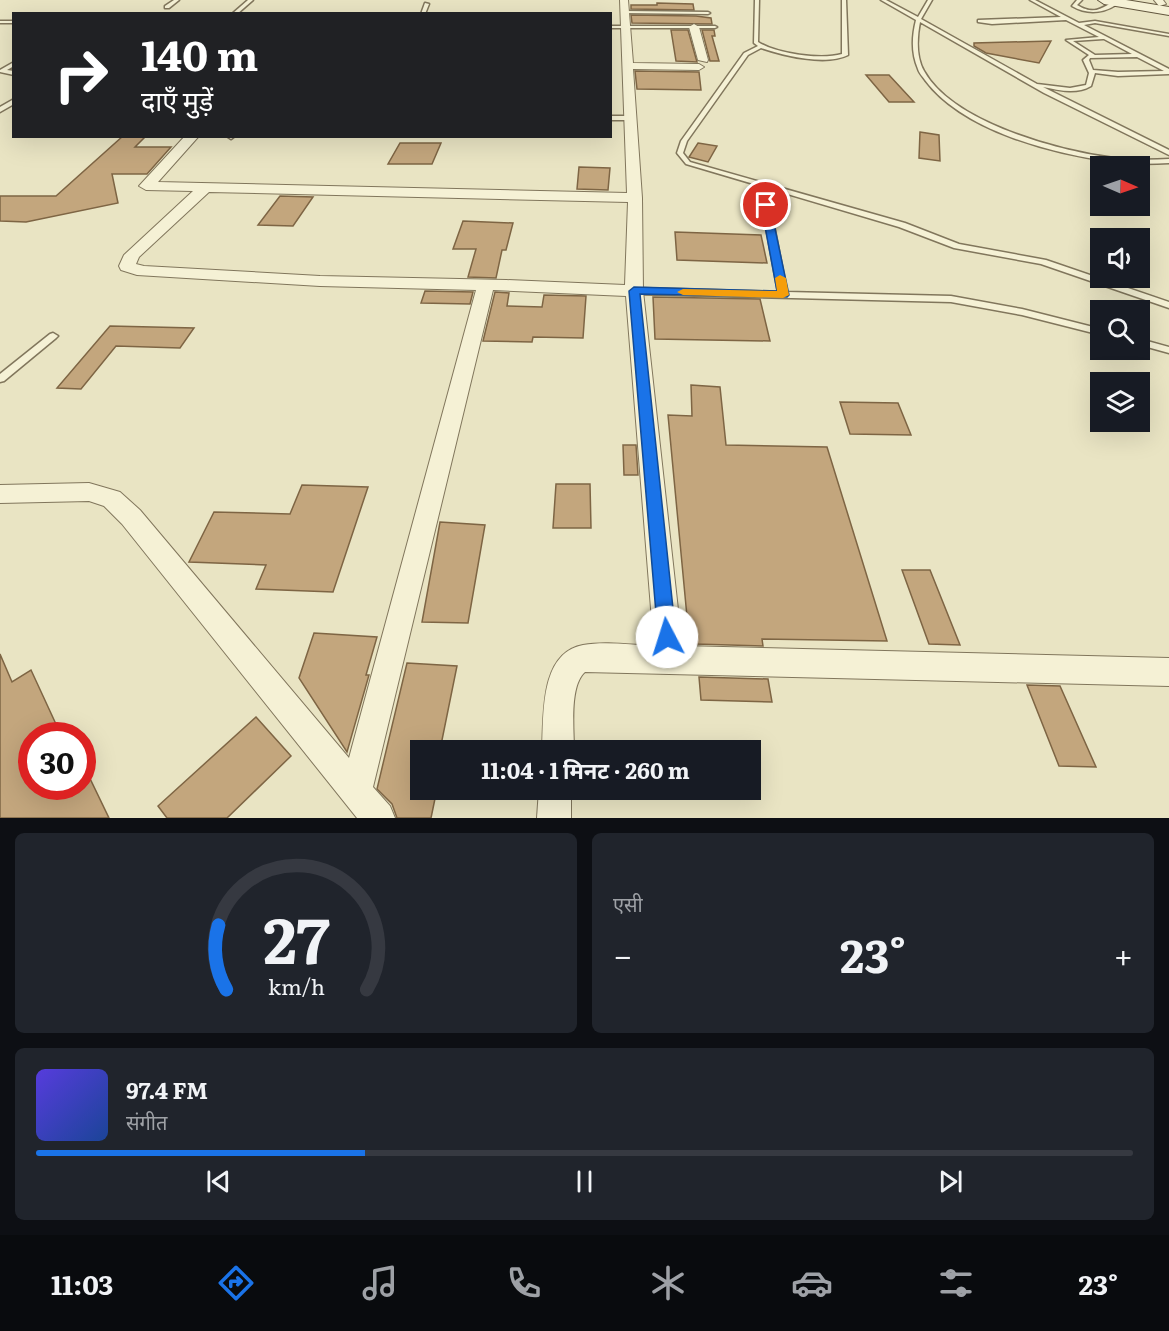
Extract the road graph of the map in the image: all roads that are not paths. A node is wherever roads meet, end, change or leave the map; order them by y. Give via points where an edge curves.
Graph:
1 (177, 0) edge
2 (251, 0) edge
3 (757, 0) edge
4 (844, 0) edge
5 (883, 0) edge
6 (930, 0) edge
7 (1032, 0) edge
8 (1080, 0) edge
9 (1104, 0) edge
10 (1136, 0) edge
11 (1119, 1) edge
12 (427, 4) dead end
13 (1164, 5) edge
14 (167, 7) dead end
15 (1085, 10) junction
16 (236, 12) edge
17 (424, 12) edge
18 (708, 13) dead end
19 (621, 16) edge
20 (1073, 17) junction
21 (920, 19) junction
22 (1095, 21) junction
23 (991, 22) dead end
24 (1080, 24) junction
25 (693, 27) junction
26 (715, 27) dead end
27 (1169, 34) edge
28 (1105, 38) junction
29 (760, 47) junction
30 (1138, 54) junction
31 (1093, 56) junction
32 (12, 64) edge
33 (1091, 71) junction
34 (1169, 71) edge
35 (12, 73) edge
36 (632, 76) junction
37 (1033, 84) junction
38 (612, 118) edge
39 (630, 118) junction
40 (191, 138) edge
41 (1169, 153) edge
42 (1169, 161) edge
43 (206, 187) junction
44 (635, 198) junction
45 (766, 205) dead end
46 (486, 285) junction
47 (634, 291) junction
48 (783, 295) junction
49 (1169, 305) edge
50 (1090, 329) edge
51 (53, 336) dead end
52 (1150, 345) edge
53 (1169, 350) edge
54 (0, 379) edge
55 (0, 494) edge
56 (669, 660) junction
57 (1169, 672) edge
58 (558, 740) edge
59 (356, 791) junction
60 (555, 800) edge
61 (378, 818) edge
62 (554, 818) edge

1 - 14 lane
2 - 16 lane
3 - 29 lane via 756,43
4 - 29 lane via 845,55 820,57
5 - 21 lane
6 - 21 lane
7 - 20 lane
8 - 15 lane via 1074,5
9 - 11 main road
10 - 13 main road
11 - 13 main road
11 - 15 lane via 1107,9
12 - 17 lane
15 - 20 lane
18 - 19 lane
19 - 25 lane
19 - 36 street
20 - 22 lane
20 - 23 lane
20 - 24 lane
21 - 37 lane
21 - 42 lane via 916,24 918,69 938,93 979,121 1093,157
22 - 24 lane
22 - 27 lane
24 - 28 lane
25 - 26 lane
25 - 36 street via 701,64
28 - 30 lane
28 - 31 lane via 1068,40
29 - 49 lane via 746,54 684,141 680,153 688,163 902,225 957,246 1043,262
30 - 31 lane
30 - 34 lane
31 - 33 lane via 1086,60
32 - 35 lane via 2,71
33 - 34 lane
33 - 37 lane via 1085,88
36 - 39 street
37 - 41 lane
38 - 39 lane
39 - 44 street
40 - 43 street via 146,186
43 - 44 street
43 - 46 street via 132,255 127,266 143,271 308,280
44 - 47 street
45 - 48 lane
46 - 47 street
46 - 59 street
47 - 48 lane
47 - 56 street
48 - 50 lane via 951,300
51 - 54 lane
52 - 53 lane
55 - 59 street via 89,492 112,499 131,517
56 - 57 street
56 - 58 street via 597,658 579,660 569,667 561,684
59 - 61 street
60 - 62 street

